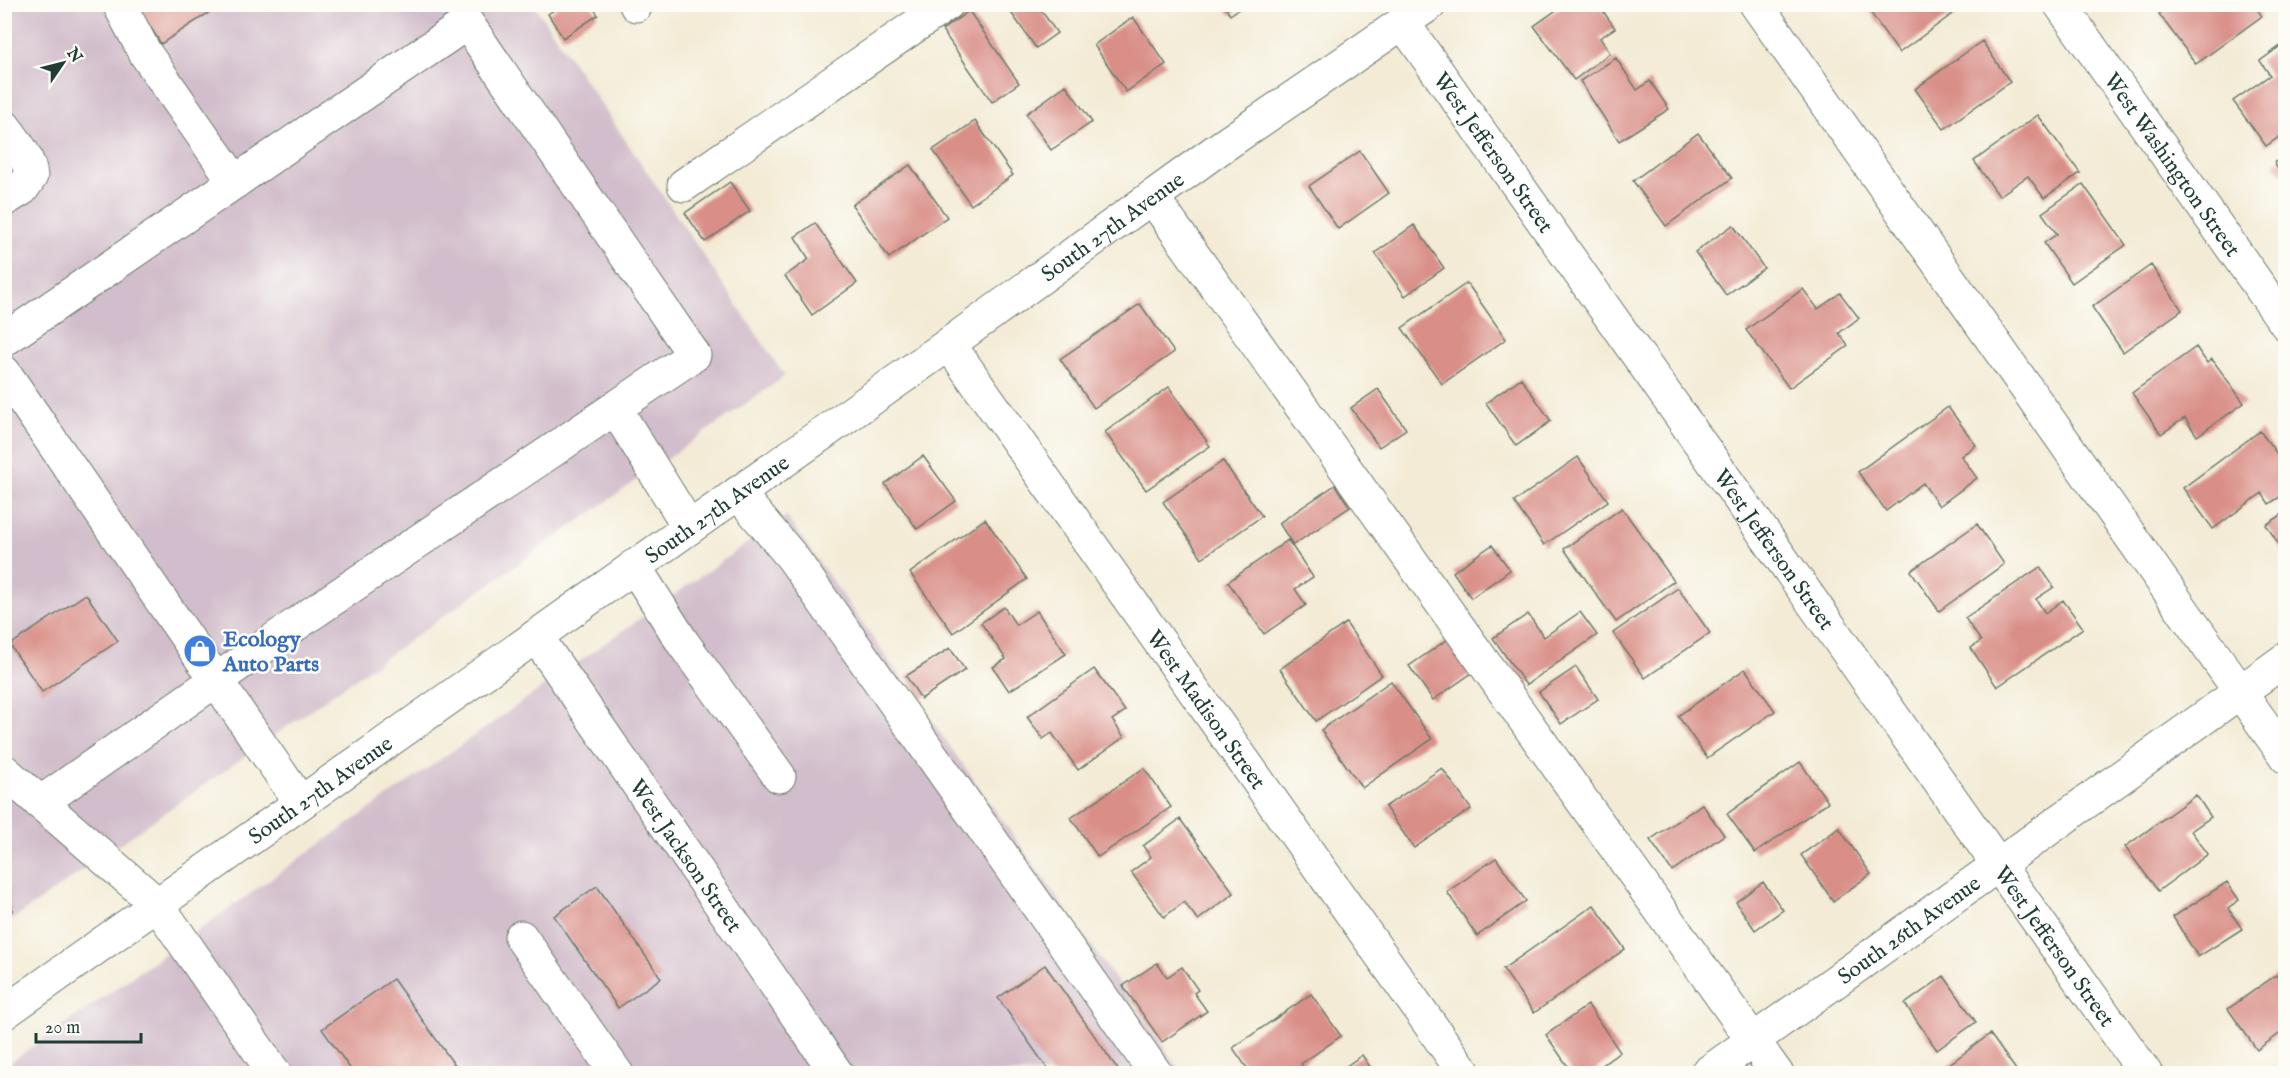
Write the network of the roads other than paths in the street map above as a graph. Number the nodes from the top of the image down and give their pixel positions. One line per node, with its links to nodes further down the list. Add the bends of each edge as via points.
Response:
1 (119, 4): 8 (street, via 145,53)
2 (947, 4): 9 (street)
3 (1430, 4): 6 (street, South 27th Avenue)
4 (1756, 4): 23 (street)
5 (2060, 4): 12 (street, West Washington Street)
6 (1403, 23): 10 (street, South 27th Avenue); 29 (street, West Jefferson Street)
7 (4, 126): 11 (street, via 25,156 31,176 22,189)
8 (235, 182): 13 (street); 16 (street, via 467,23 694,355)
9 (684, 185)
10 (1152, 197): 14 (street, South 27th Avenue); 33 (street)
11 (4, 200)
12 (2286, 324)
13 (4, 340)
14 (949, 344): 17 (street, South 27th Avenue); 38 (street, West Madison Street)
15 (4, 372): 22 (street)
16 (615, 408): 18 (street); 22 (street)
17 (738, 493): 18 (street, South 27th Avenue); 37 (street, via 792,557)
18 (689, 527): 19 (street, South 27th Avenue)
19 (634, 566): 20 (street, South 27th Avenue); 26 (street, via 683,643)
20 (536, 636): 27 (street, South 27th Avenue); 36 (street, West Jackson Street)
21 (2286, 659): 23 (street, South 26th Avenue)
22 (216, 680): 27 (street); 28 (street)
23 (2239, 693): 24 (street); 29 (street, South 26th Avenue)
24 (2286, 757)
25 (4, 771): 28 (street)
26 (779, 776)
27 (300, 802): 30 (street, South 27th Avenue)
28 (40, 803): 30 (street)
29 (1998, 865): 33 (street, South 26th Avenue); 41 (street, West Jefferson Street)
30 (157, 904): 32 (street, South 27th Avenue); 34 (street)
31 (521, 937): 35 (street)
32 (4, 1013)
33 (1753, 1040): 39 (street, South 26th Avenue); 40 (street)
34 (265, 1070)
35 (617, 1074)
36 (837, 1074)
37 (1156, 1074)
38 (1465, 1074)
39 (1706, 1074)
40 (1777, 1074)
41 (2146, 1074)

